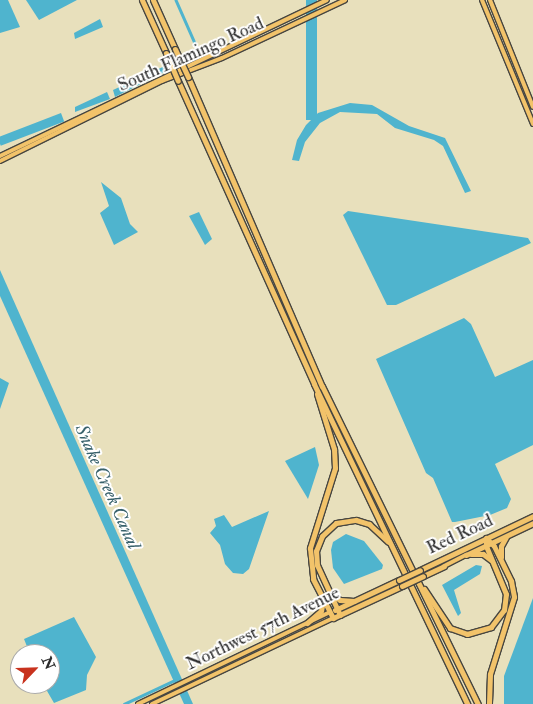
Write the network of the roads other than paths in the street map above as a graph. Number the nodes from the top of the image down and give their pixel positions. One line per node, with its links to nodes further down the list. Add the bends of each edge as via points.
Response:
1 (142, 0): 12 (highway, bridge)
2 (153, 0): 25 (highway, bridge, via 322,386)
3 (328, 0): 8 (main road, South Flamingo Road)
4 (346, 0): 8 (main road, South Flamingo Road)
5 (482, 0): 9 (main road)
6 (490, 0): 7 (main road)
7 (533, 107)
8 (75, 122): 10 (main road); 11 (main road)
9 (533, 124)
10 (0, 156)
11 (0, 161)
12 (314, 384): 18 (highway); 28 (highway, via 335,458 333,480 309,557 311,572)
13 (533, 516): 16 (highway, Red Road)
14 (533, 523): 15 (highway, Red Road)
15 (508, 535): 17 (highway, Red Road); 22 (highway, via 500,546)
16 (486, 538): 17 (highway); 19 (highway); 24 (highway, Red Road, bridge)
17 (492, 543): 19 (highway, Red Road); 22 (highway)
18 (390, 544): 27 (highway, via 374,528 361,521 342,521 330,528 320,539 316,555); 37 (highway)
19 (486, 546): 20 (highway, Red Road); 21 (highway)
20 (466, 555): 21 (highway, via 483,554); 23 (main road, Red Road)
21 (493, 562): 25 (highway, via 504,586 506,603 498,621 480,632 467,634 450,628)
22 (502, 562): 39 (highway, via 512,584 514,605 491,668)
23 (444, 566): 26 (highway, Red Road, bridge)
24 (399, 580): 29 (highway, Northwest 57th Avenue)
25 (420, 585): 38 (highway)
26 (402, 586): 32 (highway, Northwest 57th Avenue)
27 (330, 593): 29 (highway, via 340,600); 30 (highway)
28 (322, 598): 31 (highway); 34 (highway, via 321,611)
29 (355, 601): 30 (highway, Northwest 57th Avenue)
30 (338, 609): 31 (highway, Northwest 57th Avenue); 32 (highway)
31 (330, 612): 33 (highway); 34 (main road, Northwest 57th Avenue)
32 (340, 615): 33 (highway, Northwest 57th Avenue)
33 (333, 618): 36 (main road, Northwest 57th Avenue)
34 (307, 624): 35 (main road, Northwest 57th Avenue)
35 (138, 704)
36 (152, 704)
37 (468, 704)
38 (478, 704)
39 (489, 704)

